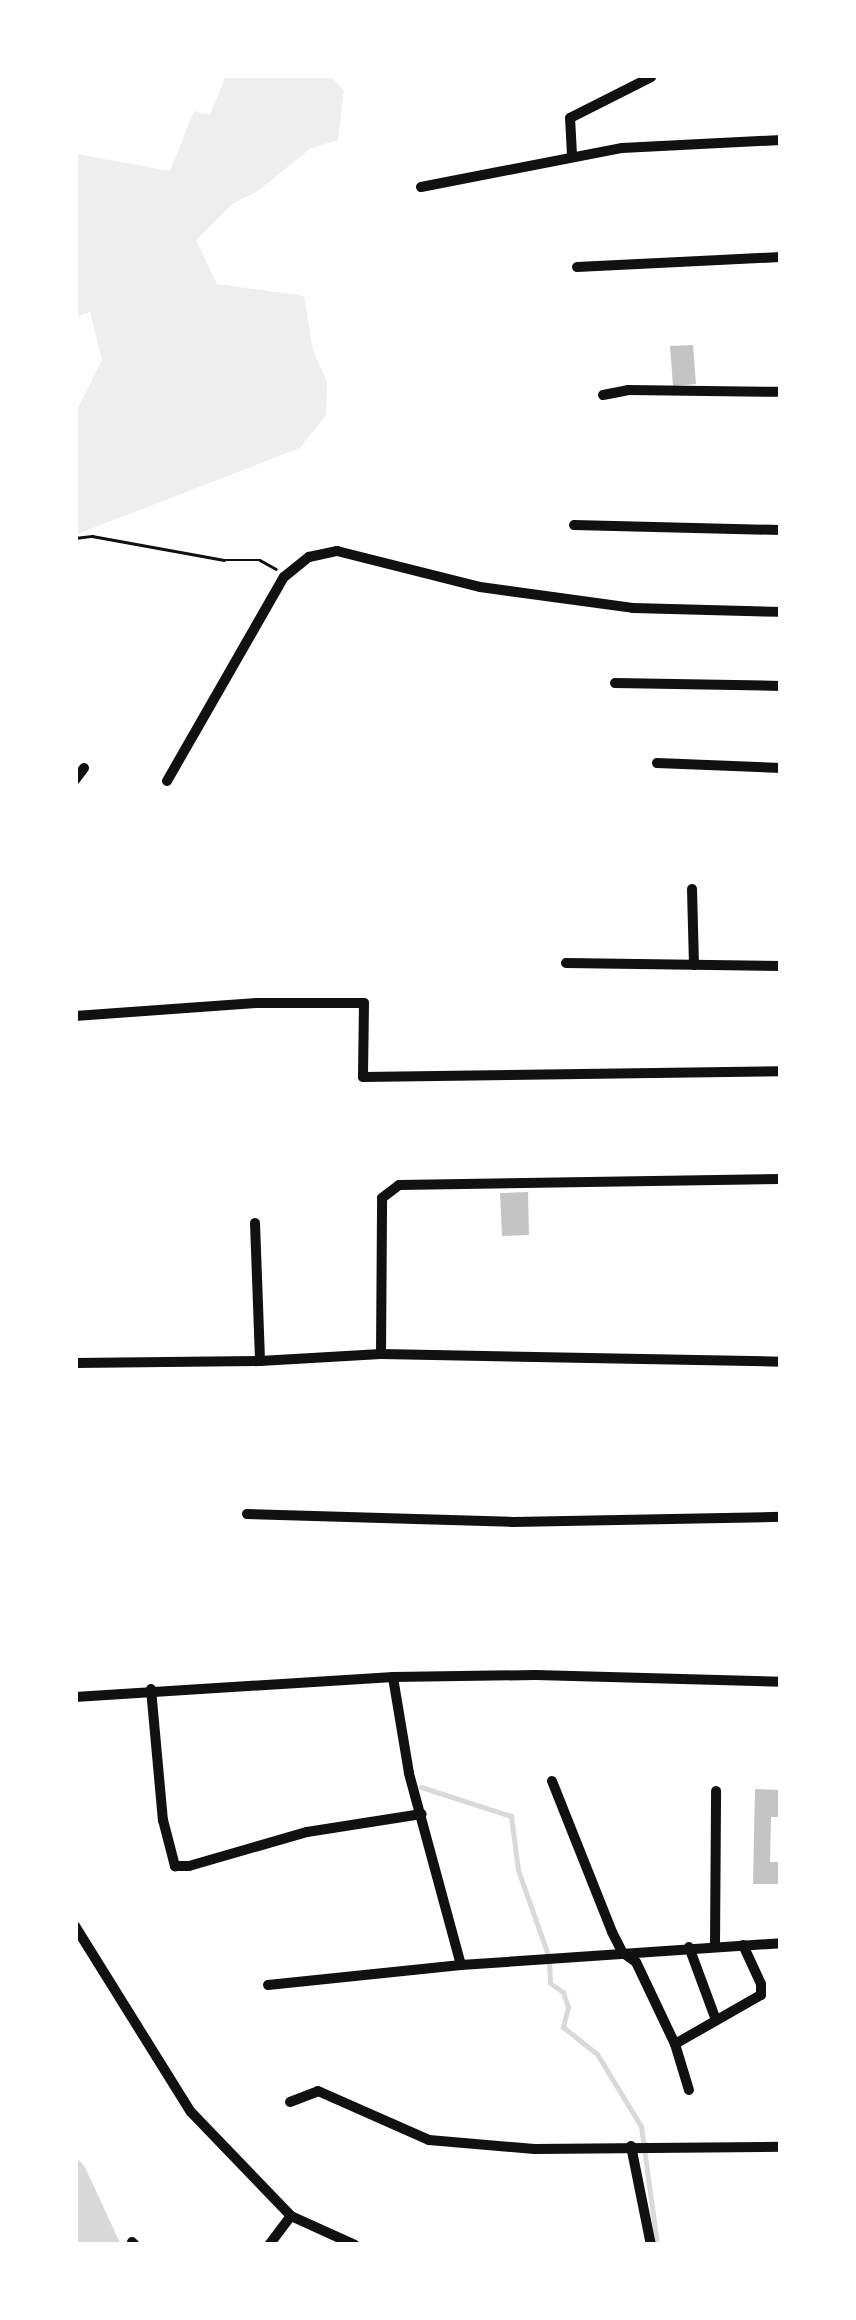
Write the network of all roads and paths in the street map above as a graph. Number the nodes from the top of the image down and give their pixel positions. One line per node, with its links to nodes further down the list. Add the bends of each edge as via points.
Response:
1 (651, 77): 3 (street, via 570,118)
2 (781, 140): 3 (street)
3 (572, 154): 4 (street)
4 (421, 187)
5 (781, 257): 6 (street)
6 (577, 267)
7 (781, 392): 8 (street)
8 (603, 394)
9 (574, 525): 10 (street)
10 (781, 530)
11 (75, 538): 12 (path, via 260,560)
12 (284, 577): 13 (street, via 309,557 337,551 480,586 633,608); 20 (street)
13 (781, 612)
14 (616, 683): 15 (street)
15 (781, 686)
16 (657, 763): 18 (street)
17 (84, 768): 19 (street)
18 (781, 768)
19 (75, 780)
20 (167, 781)
21 (692, 889): 23 (street)
22 (566, 963): 23 (street)
23 (694, 965): 24 (street)
24 (781, 966)
25 (75, 1016): 26 (street, via 364,1003 363,1077)
26 (781, 1071)
27 (781, 1179): 29 (street, via 398,1185 388,1190 382,1207)
28 (255, 1223): 30 (street)
29 (381, 1354): 30 (street); 31 (street)
30 (260, 1362): 32 (street)
31 (781, 1362)
32 (75, 1363)
33 (247, 1514): 34 (street, via 513,1522)
34 (781, 1518)
35 (393, 1677): 36 (street); 37 (street); 41 (street)
36 (781, 1682)
37 (151, 1688): 38 (street); 41 (street, via 162,1820 175,1866 307,1832)
38 (75, 1697)
39 (552, 1781): 47 (street)
40 (716, 1791): 45 (street)
41 (422, 1814): 48 (street)
42 (75, 1926): 56 (street, via 191,2112)
43 (781, 1943): 44 (street)
44 (743, 1944): 45 (street); 50 (street, via 763,1990)
45 (715, 1946): 46 (street)
46 (689, 1947): 47 (street); 50 (street)
47 (622, 1952): 48 (street); 51 (street, via 636,1962)
48 (461, 1965): 49 (street)
49 (268, 1985)
50 (716, 2020): 51 (street)
51 (675, 2044): 52 (street)
52 (689, 2090)
53 (290, 2102): 54 (street, via 318,2091 429,2140 535,2149)
54 (632, 2146): 55 (street); 59 (street)
55 (781, 2147)
56 (291, 2216): 57 (street); 58 (street)
57 (269, 2245)
58 (354, 2245)
59 (651, 2245)

